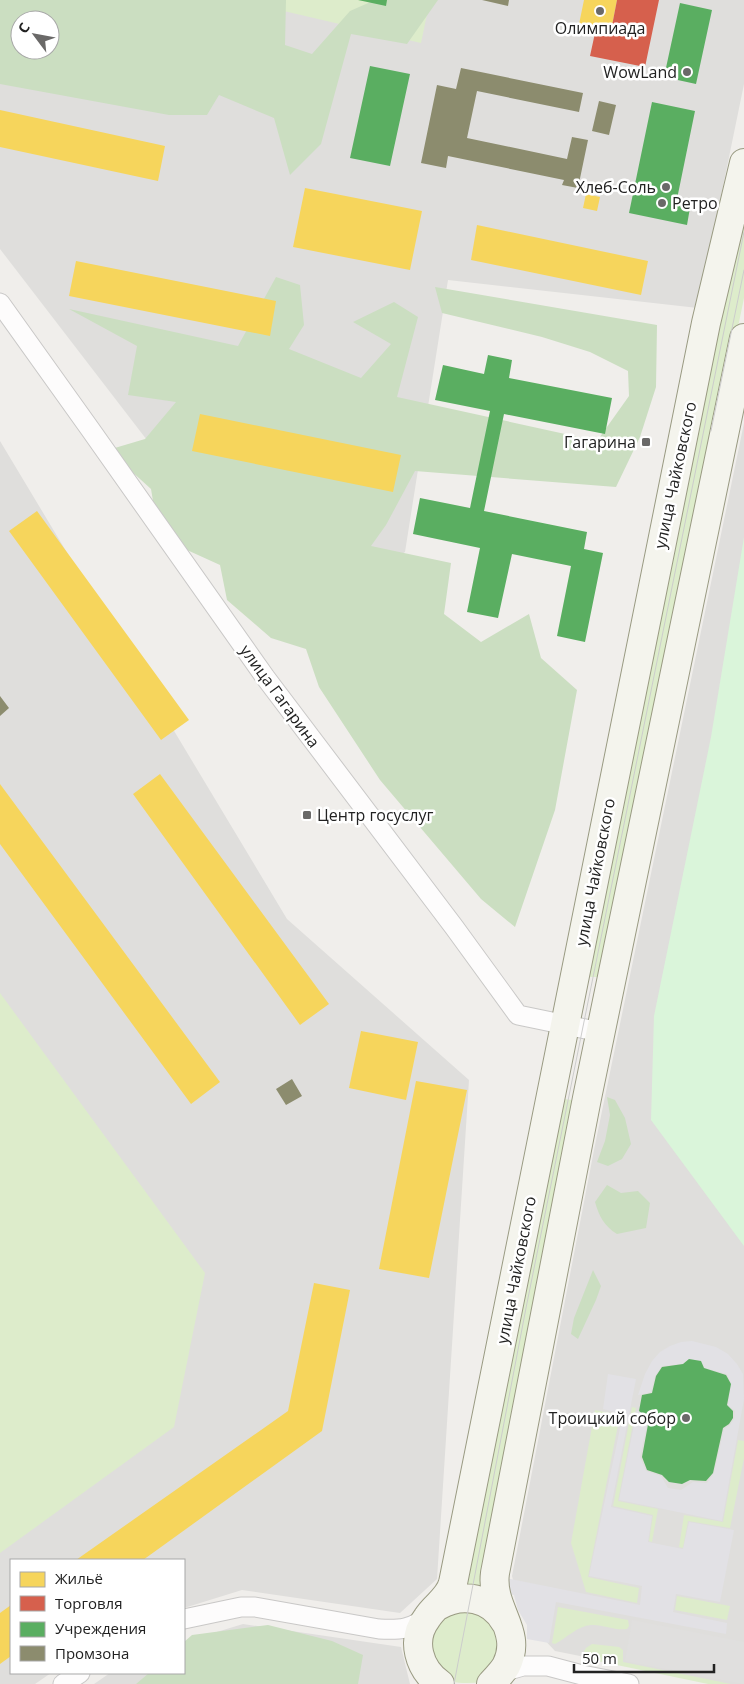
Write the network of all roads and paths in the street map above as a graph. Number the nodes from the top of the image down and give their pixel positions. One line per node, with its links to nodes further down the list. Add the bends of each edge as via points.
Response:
1 (744, 163): 4 (main road, улица Чайковского, via 706,323)
2 (0, 303): 4 (street, улица Гагарина, via 265,677 518,1015)
3 (744, 338): 5 (main road)
4 (565, 1026): 5 (street, улица Гагарина); 6 (main road, улица Чайковского, via 453,1583 448,1595)
5 (600, 1032): 8 (main road, via 495,1573 496,1599)
6 (433, 1611): 8 (main road, via 455,1599 479,1600 495,1609); 9 (street, via 409,1628); 12 (main road, via 421,1627 418,1640 419,1652)
7 (185, 1618): 9 (street, via 241,1607)
8 (508, 1626): 10 (street, via 525,1650); 13 (main road, via 510,1655)
9 (379, 1629): 12 (street, via 394,1634 407,1644)
10 (548, 1666): 13 (street, via 514,1668); 15 (street)
11 (78, 1674): 14 (street)
12 (432, 1678)
13 (493, 1682)
14 (63, 1684)
15 (629, 1684)

